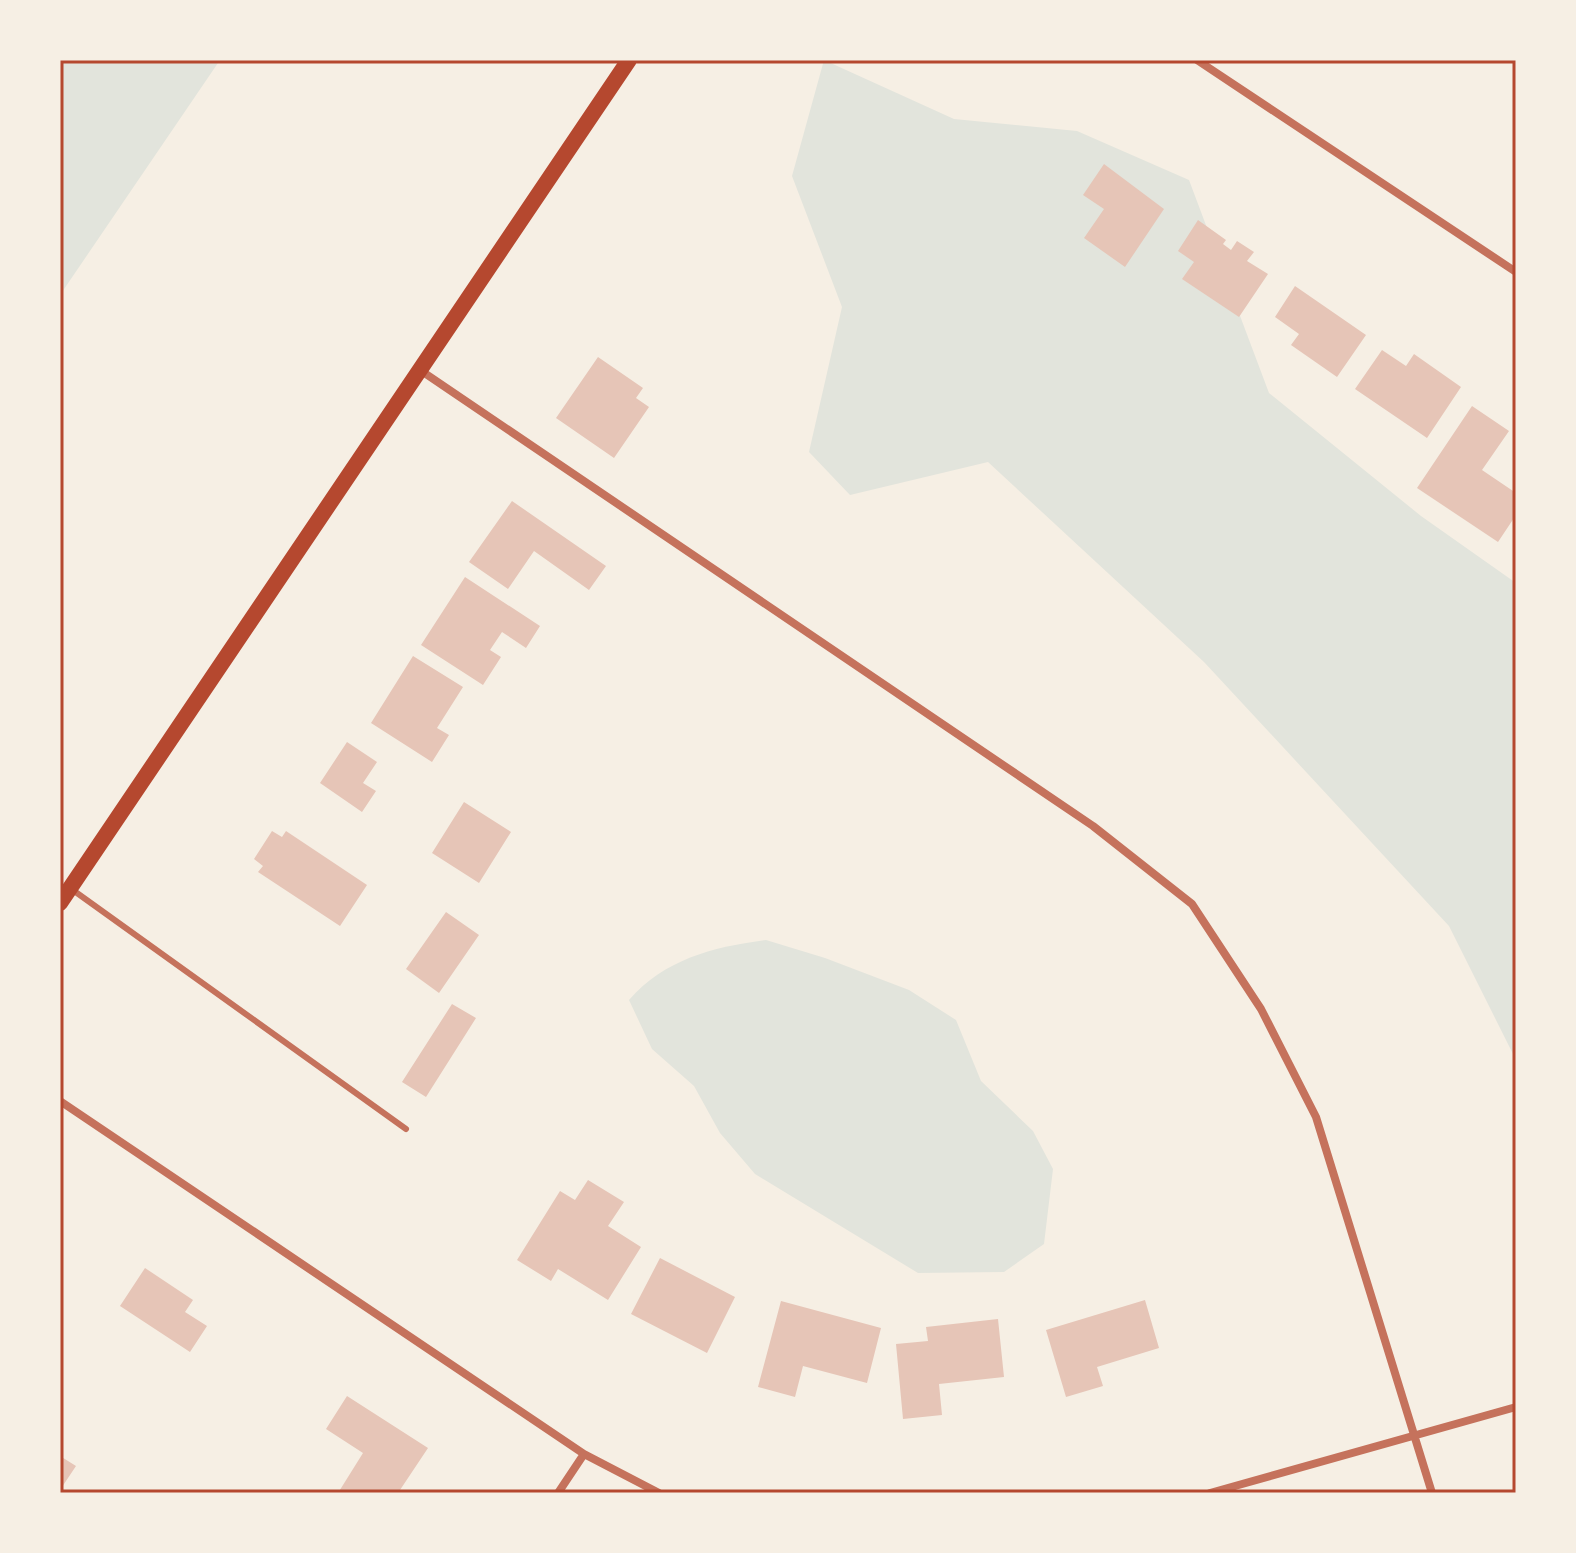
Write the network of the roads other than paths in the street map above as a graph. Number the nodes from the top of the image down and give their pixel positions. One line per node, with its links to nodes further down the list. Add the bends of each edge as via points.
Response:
1 (629, 60): 4 (main road)
2 (1197, 60): 3 (street)
3 (1516, 272)
4 (419, 370): 5 (main road); 10 (street, via 1093,826 1192,904 1261,1009 1316,1117)
5 (70, 888): 6 (main road); 8 (lane)
6 (60, 903)
7 (60, 1101): 11 (street)
8 (406, 1129)
9 (1516, 1407): 10 (street)
10 (1413, 1434): 14 (street); 15 (street)
11 (584, 1454): 12 (street); 13 (street)
12 (558, 1493)
13 (659, 1493)
14 (1210, 1493)
15 (1432, 1493)

